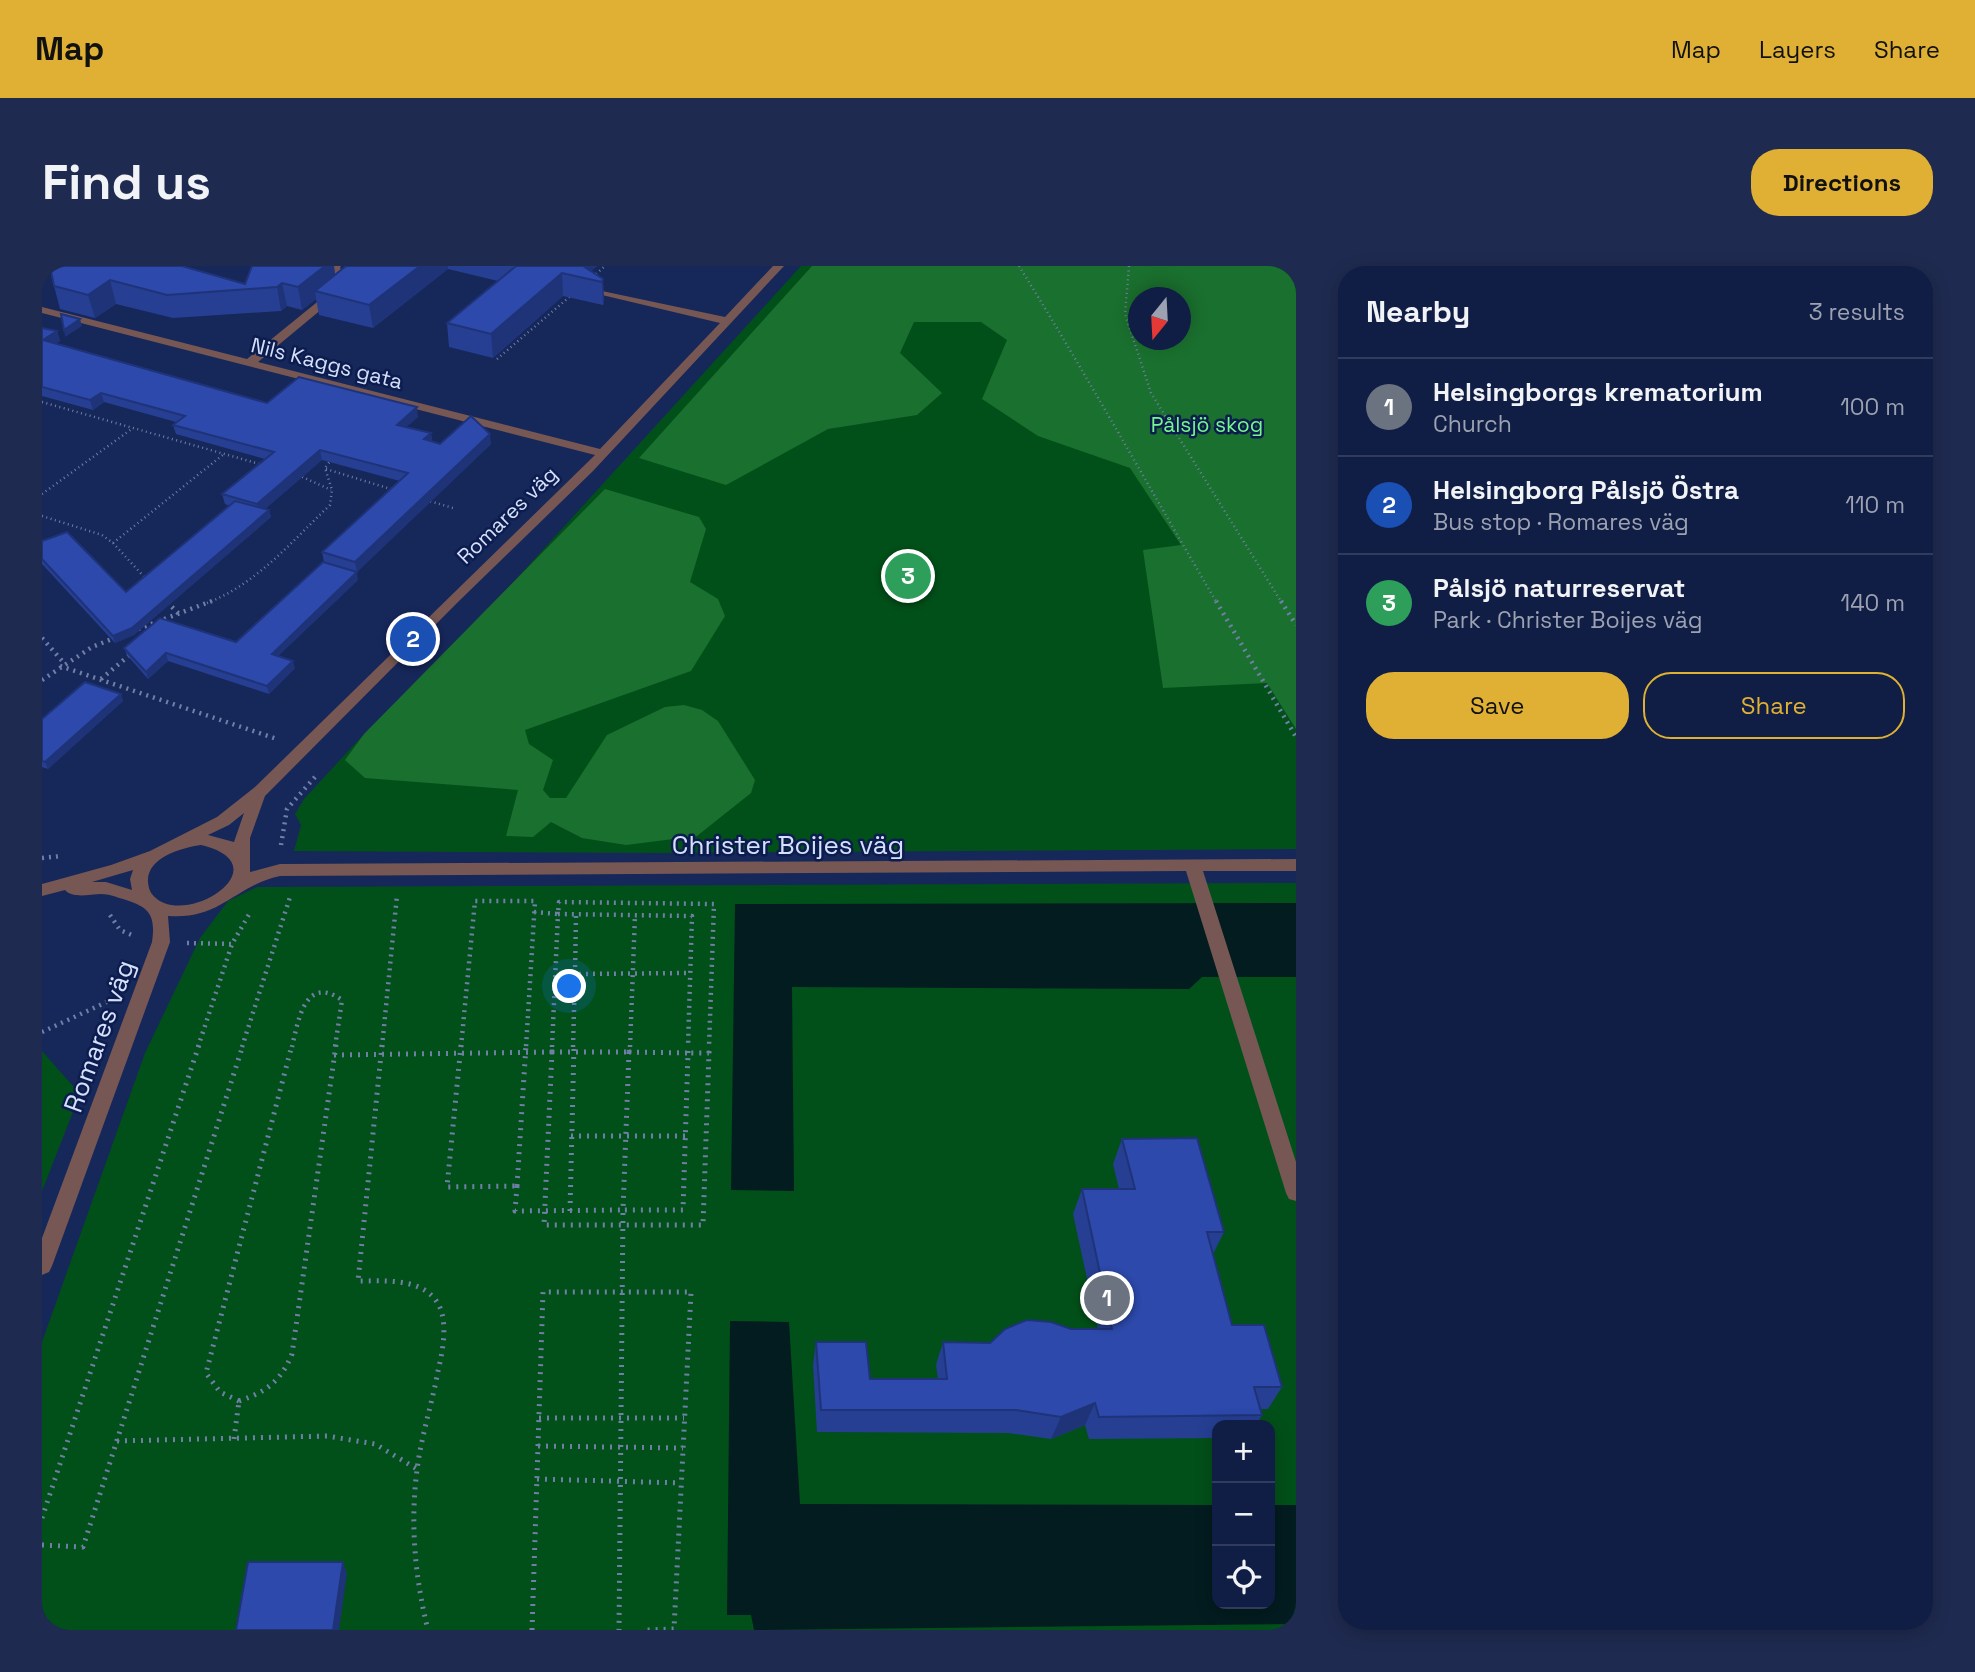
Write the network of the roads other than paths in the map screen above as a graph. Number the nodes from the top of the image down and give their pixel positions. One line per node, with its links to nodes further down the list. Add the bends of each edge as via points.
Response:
1 (336, 266): 6 (street, via 352,283)
2 (779, 266): 5 (street, Romares väg)
3 (606, 293): 5 (street)
4 (42, 310): 6 (street, Nils Kaggs gata)
5 (727, 321): 7 (street, Romares väg)
6 (249, 363): 7 (street, Nils Kaggs gata)
7 (603, 453): 8 (street, Romares väg)
8 (261, 791): 9 (street, Romares väg, via 223,821); 11 (street, Romares väg, via 246,824)
9 (172, 845): 10 (street); 11 (street, via 201,839 219,842 233,849)
10 (155, 855): 16 (street); 17 (street, via 140,877 139,885)
11 (242, 862): 14 (street, Christer Boijes väg); 15 (street)
12 (1296, 865): 13 (street, Christer Boijes väg)
13 (1193, 867): 14 (street, Christer Boijes väg); 20 (street)
14 (279, 870): 15 (street, Christer Boijes väg, via 257,874)
15 (236, 888): 18 (street)
16 (42, 890): 17 (street, via 106,888)
17 (149, 902): 18 (street, via 182,912); 19 (street, Romares väg, via 160,913)
18 (217, 903): 19 (street, Romares väg)
19 (161, 942): 21 (street, Romares väg)
20 (1296, 1193)
21 (42, 1266)

